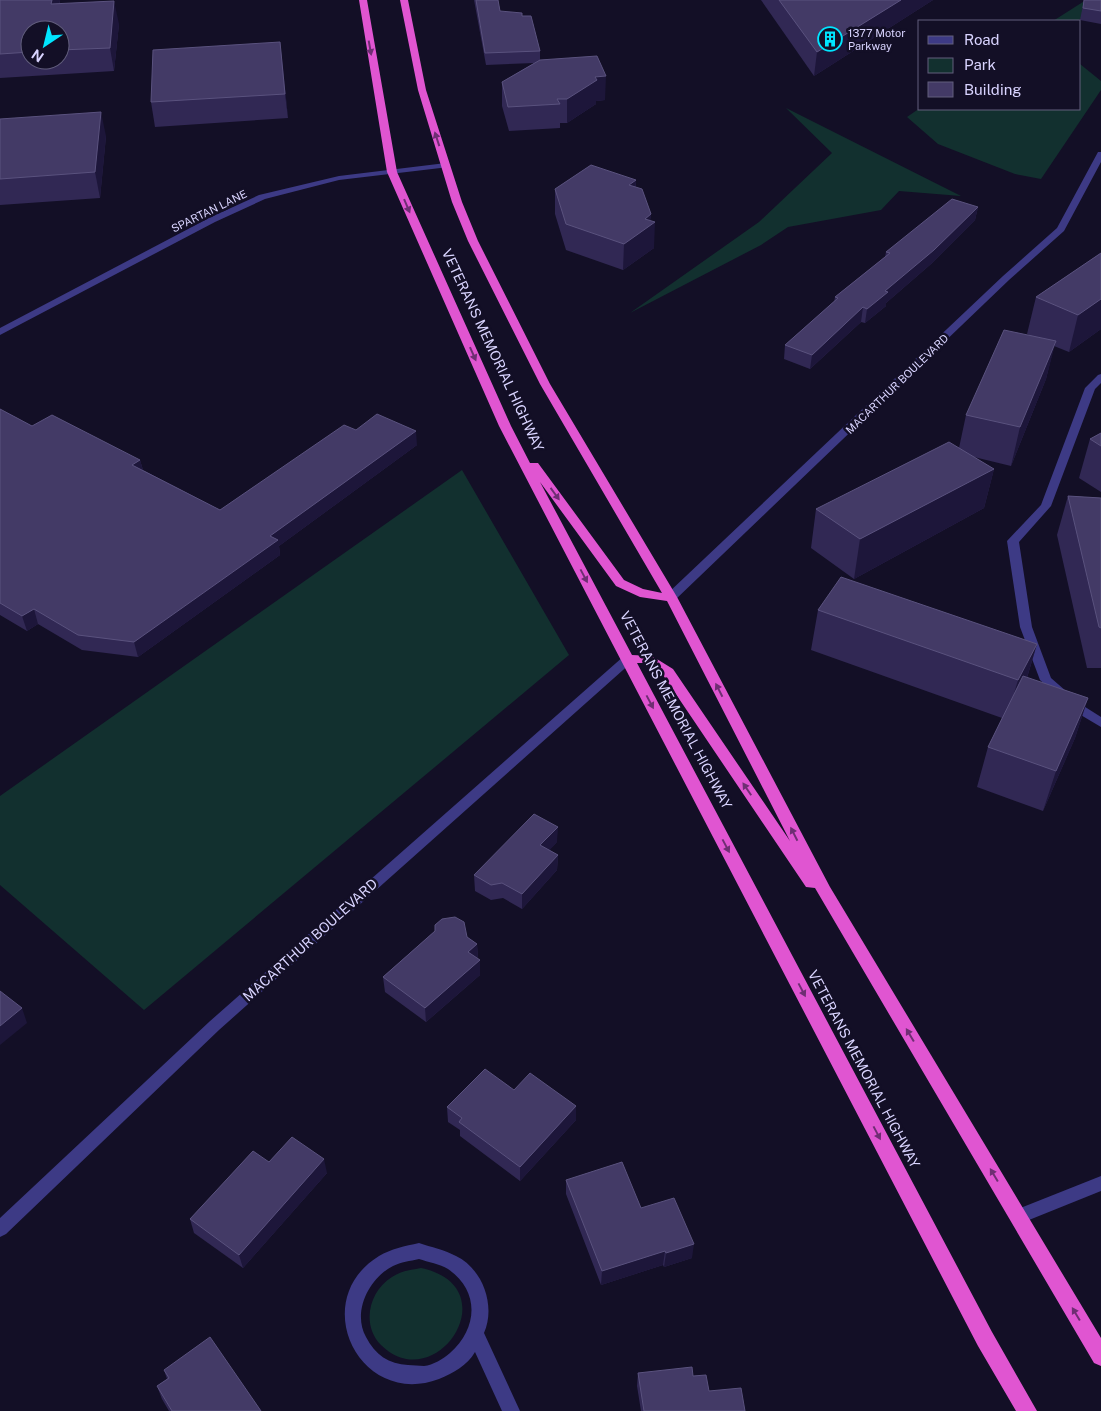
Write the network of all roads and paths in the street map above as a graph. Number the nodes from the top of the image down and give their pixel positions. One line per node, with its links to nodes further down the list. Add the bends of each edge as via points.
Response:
1 (363, 0): 5 (highway, VETERANS MEMORIAL HIGHWAY, one-way to 5)
2 (404, 0): 4 (highway, VETERANS MEMORIAL HIGHWAY, one-way to 2, via 422,90)
3 (1101, 154): 10 (street, MACARTHUR BOULEVARD, via 1062,229 1006,278)
4 (446, 165): 5 (street, SPARTAN LANE); 10 (highway, VETERANS MEMORIAL HIGHWAY, via 473,241 545,384)
5 (392, 172): 6 (street, SPARTAN LANE, via 339,178 262,197); 9 (highway, VETERANS MEMORIAL HIGHWAY, one-way to 9)
6 (0, 332)
7 (1101, 378): 8 (street)
8 (1096, 389): 12 (street, via 1046,506 1013,541 1026,627 1046,680)
9 (505, 426): 10 (highway, one-way to 10, via 620,583 651,597); 11 (highway, VETERANS MEMORIAL HIGHWAY, one-way to 11)
10 (671, 597): 13 (highway, VETERANS MEMORIAL HIGHWAY, one-way to 10, via 824,892)
11 (628, 659): 13 (highway, one-way to 11, via 668,672 647,659); 16 (street, MACARTHUR BOULEVARD, via 214,1026); 20 (highway, VETERANS MEMORIAL HIGHWAY, one-way to 20, via 985,1339)
12 (1101, 723)
13 (874, 974): 15 (highway, VETERANS MEMORIAL HIGHWAY, one-way to 13)
14 (1101, 1183): 15 (street)
15 (1019, 1216): 18 (highway, VETERANS MEMORIAL HIGHWAY, one-way to 15)
16 (0, 1229)
17 (476, 1335): 17 (street, via 482,1315 480,1294 471,1276 457,1263 439,1254 419,1251 398,1255 365,1280 355,1298 352,1318 357,1339 368,1356 384,1369 405,1375 426,1375 447,1367 465,1353); 19 (street)
18 (1101, 1356)
19 (511, 1411)
20 (1027, 1411)

